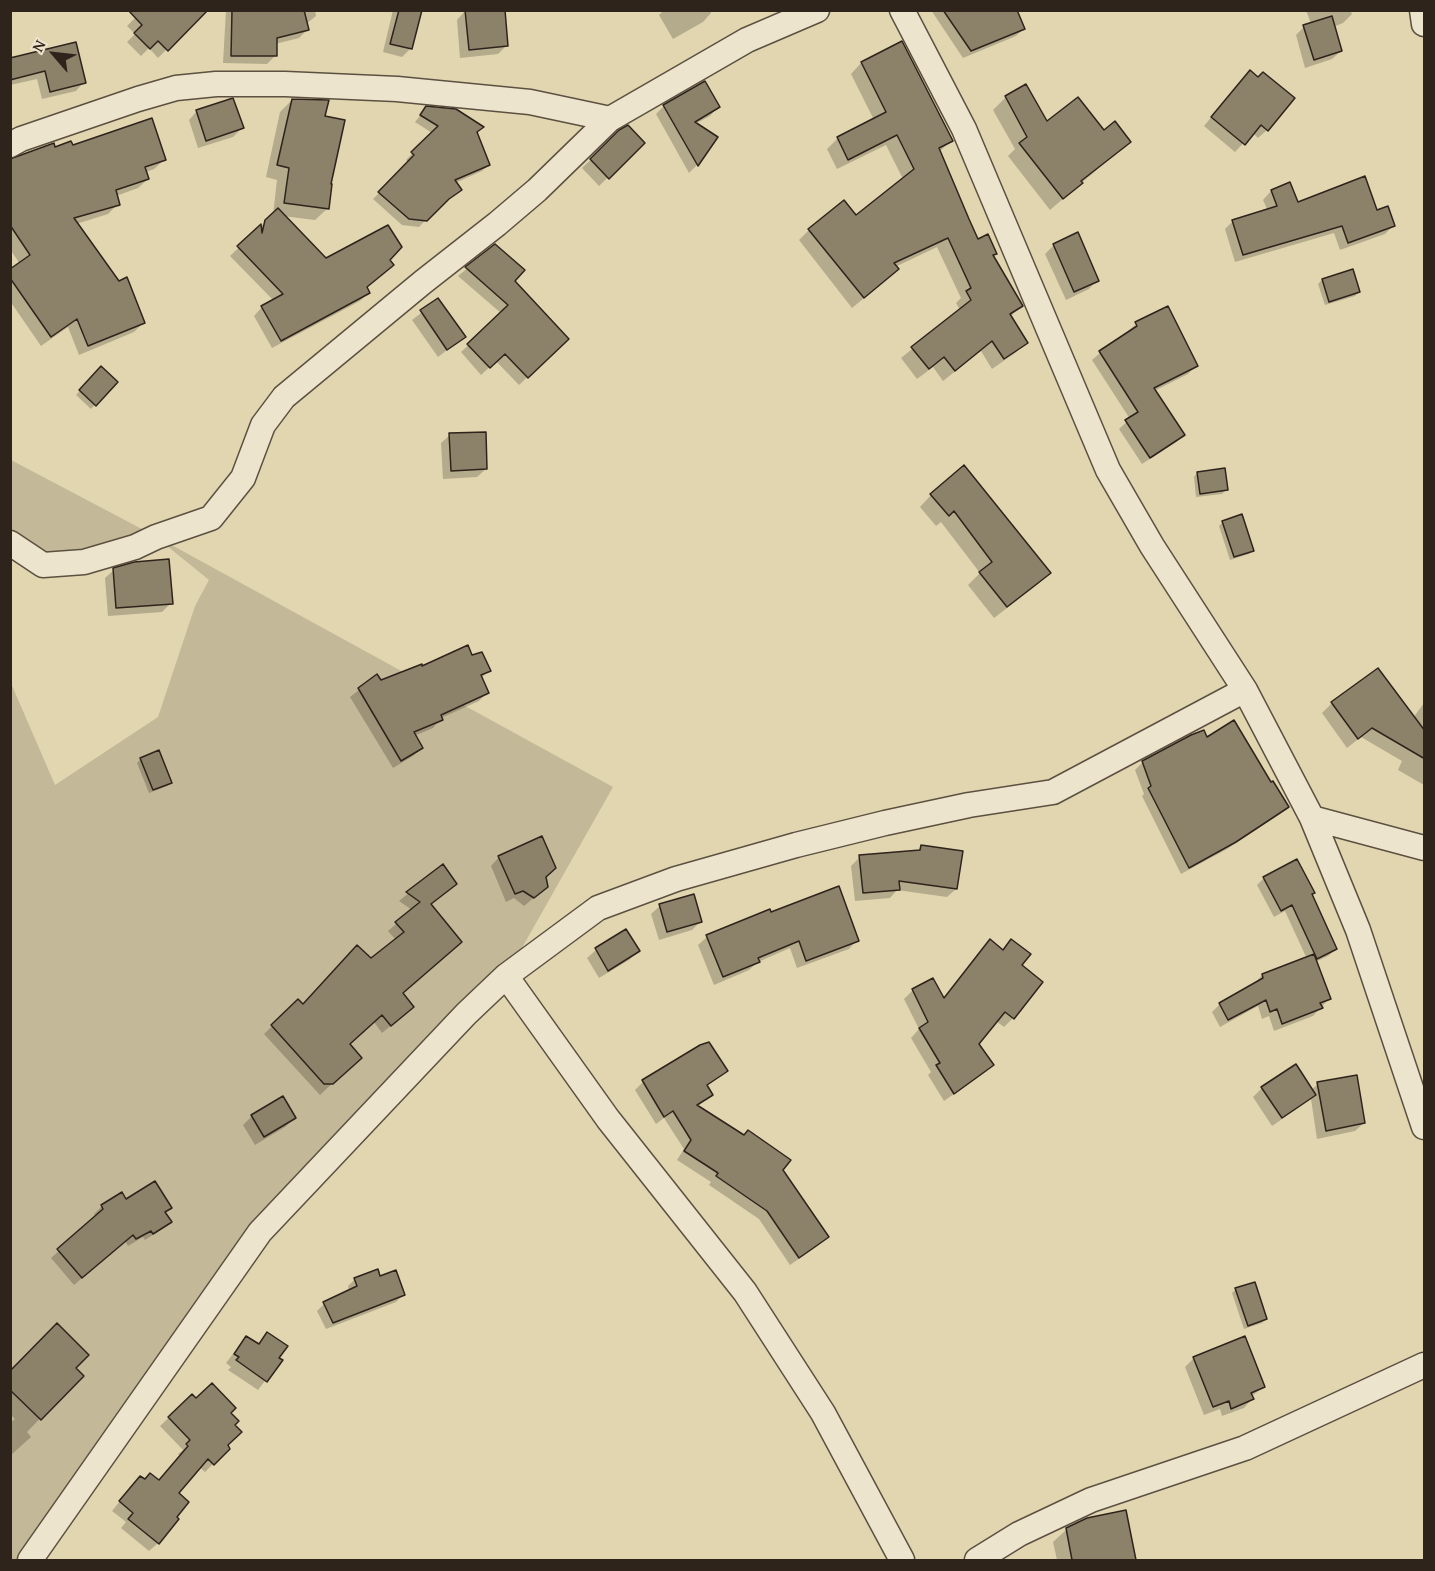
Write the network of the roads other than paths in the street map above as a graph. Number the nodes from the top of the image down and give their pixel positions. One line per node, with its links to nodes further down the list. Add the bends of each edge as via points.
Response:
1 (817, 10): 5 (street, via 747,40)
2 (902, 10): 8 (street, via 964,129 1108,470)
3 (1422, 10): 4 (street)
4 (1425, 24)
5 (610, 119): 6 (street, via 530,102 397,89 216,84 176,88 138,99); 7 (street, via 537,190 284,397 263,425 243,478 211,518 84,562 43,565)
6 (10, 145)
7 (10, 543)
8 (1245, 690): 9 (street); 11 (street, via 1053,792 885,823 796,845 676,879 598,908)
9 (1312, 818): 10 (street); 12 (street, via 1358,930)
10 (1425, 848)
11 (506, 976): 14 (street, via 260,1232); 15 (street, via 609,1119 745,1292 824,1413)
12 (1425, 1127)
13 (1425, 1365): 16 (street, via 1245,1448 1092,1500 1020,1533)
14 (30, 1560)
15 (902, 1560)
16 (977, 1560)

